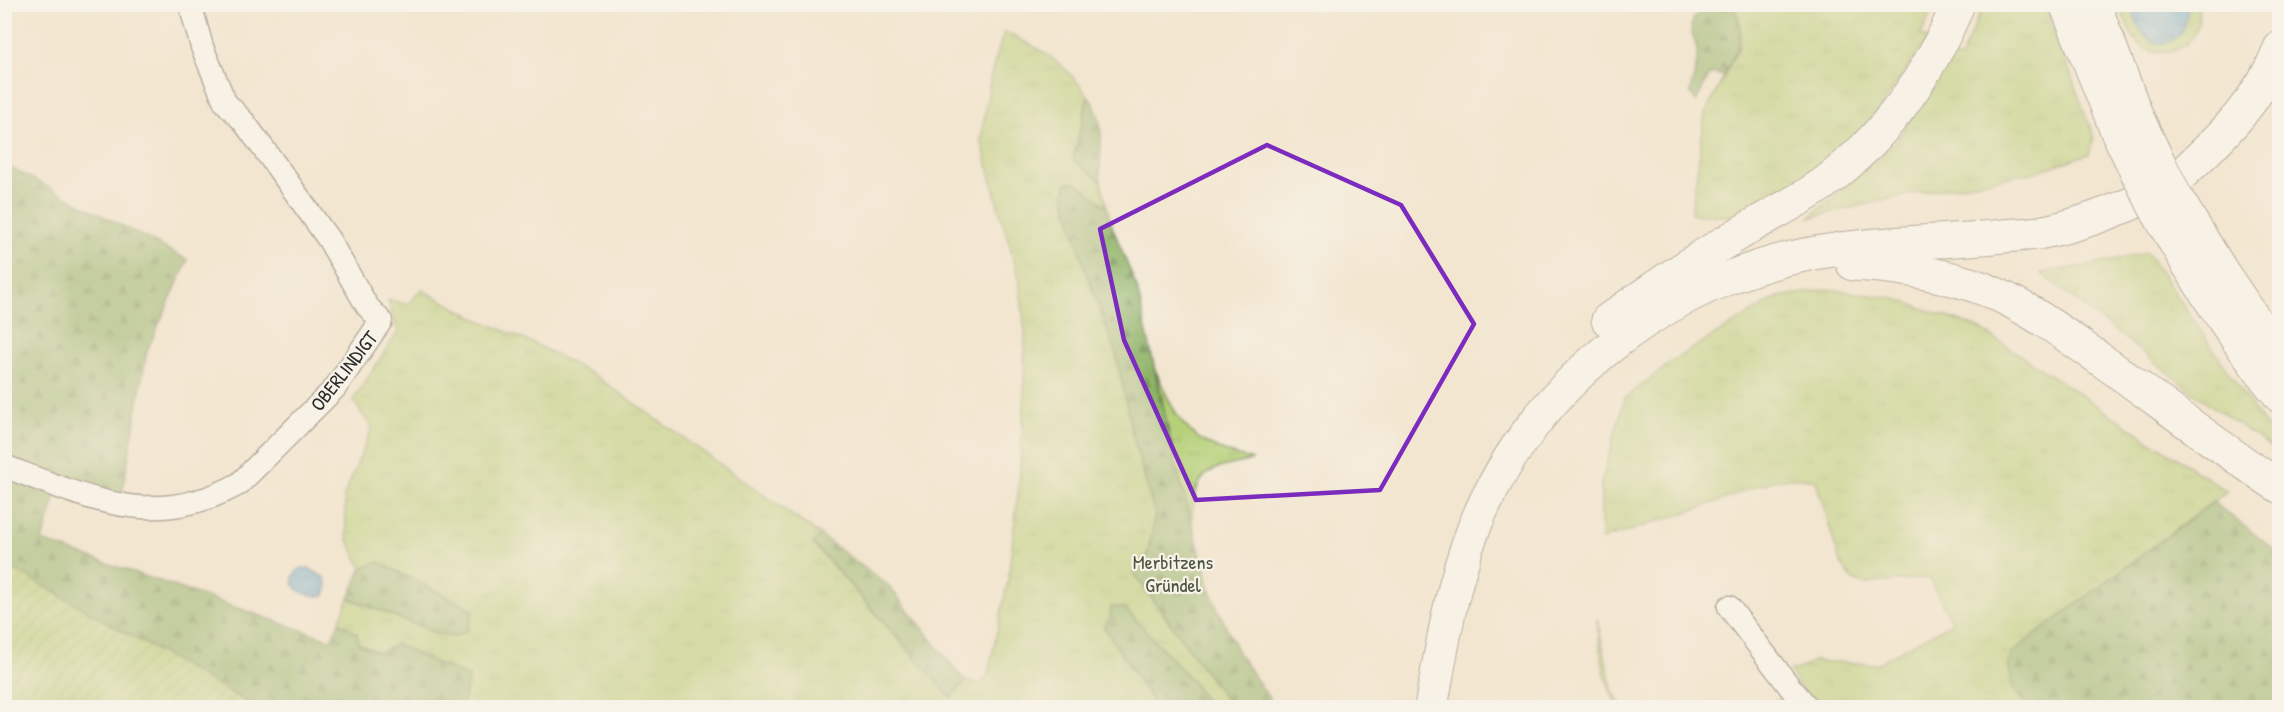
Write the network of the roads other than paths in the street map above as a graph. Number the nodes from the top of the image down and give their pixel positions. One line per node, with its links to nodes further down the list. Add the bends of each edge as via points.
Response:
1 (190, 4): 13 (street, OBERLINDIGT, via 225,102 285,178 329,240 367,306 381,321 335,388 239,484 221,494 169,508 148,508 95,500)
2 (1958, 4): 9 (highway, via 1931,62 1904,103 1856,156 1788,207)
3 (2066, 4): 6 (highway, via 2103,99)
4 (2094, 4): 6 (highway, via 2137,117)
5 (2280, 48): 6 (highway, via 2262,83 2215,143)
6 (2158, 186): 7 (highway, via 2096,219); 10 (highway); 12 (highway, via 2198,284)
7 (2014, 235): 8 (highway, via 1836,249); 9 (highway, via 1935,230 1842,232 1798,238 1745,252)
8 (1755, 268): 11 (highway, via 1688,296); 14 (highway, via 1887,266 1972,285 2044,320)
9 (1668, 279): 11 (highway, via 1610,319)
10 (2280, 357)
11 (1579, 359): 16 (highway, via 1537,386 1510,419 1457,513 1435,574); 17 (highway, via 1557,397 1525,438 1475,527 1451,603)
12 (2280, 396)
13 (4, 466)
14 (2280, 487)
15 (1729, 607): 18 (street)
16 (1409, 708)
17 (1431, 708)
18 (1808, 708)

